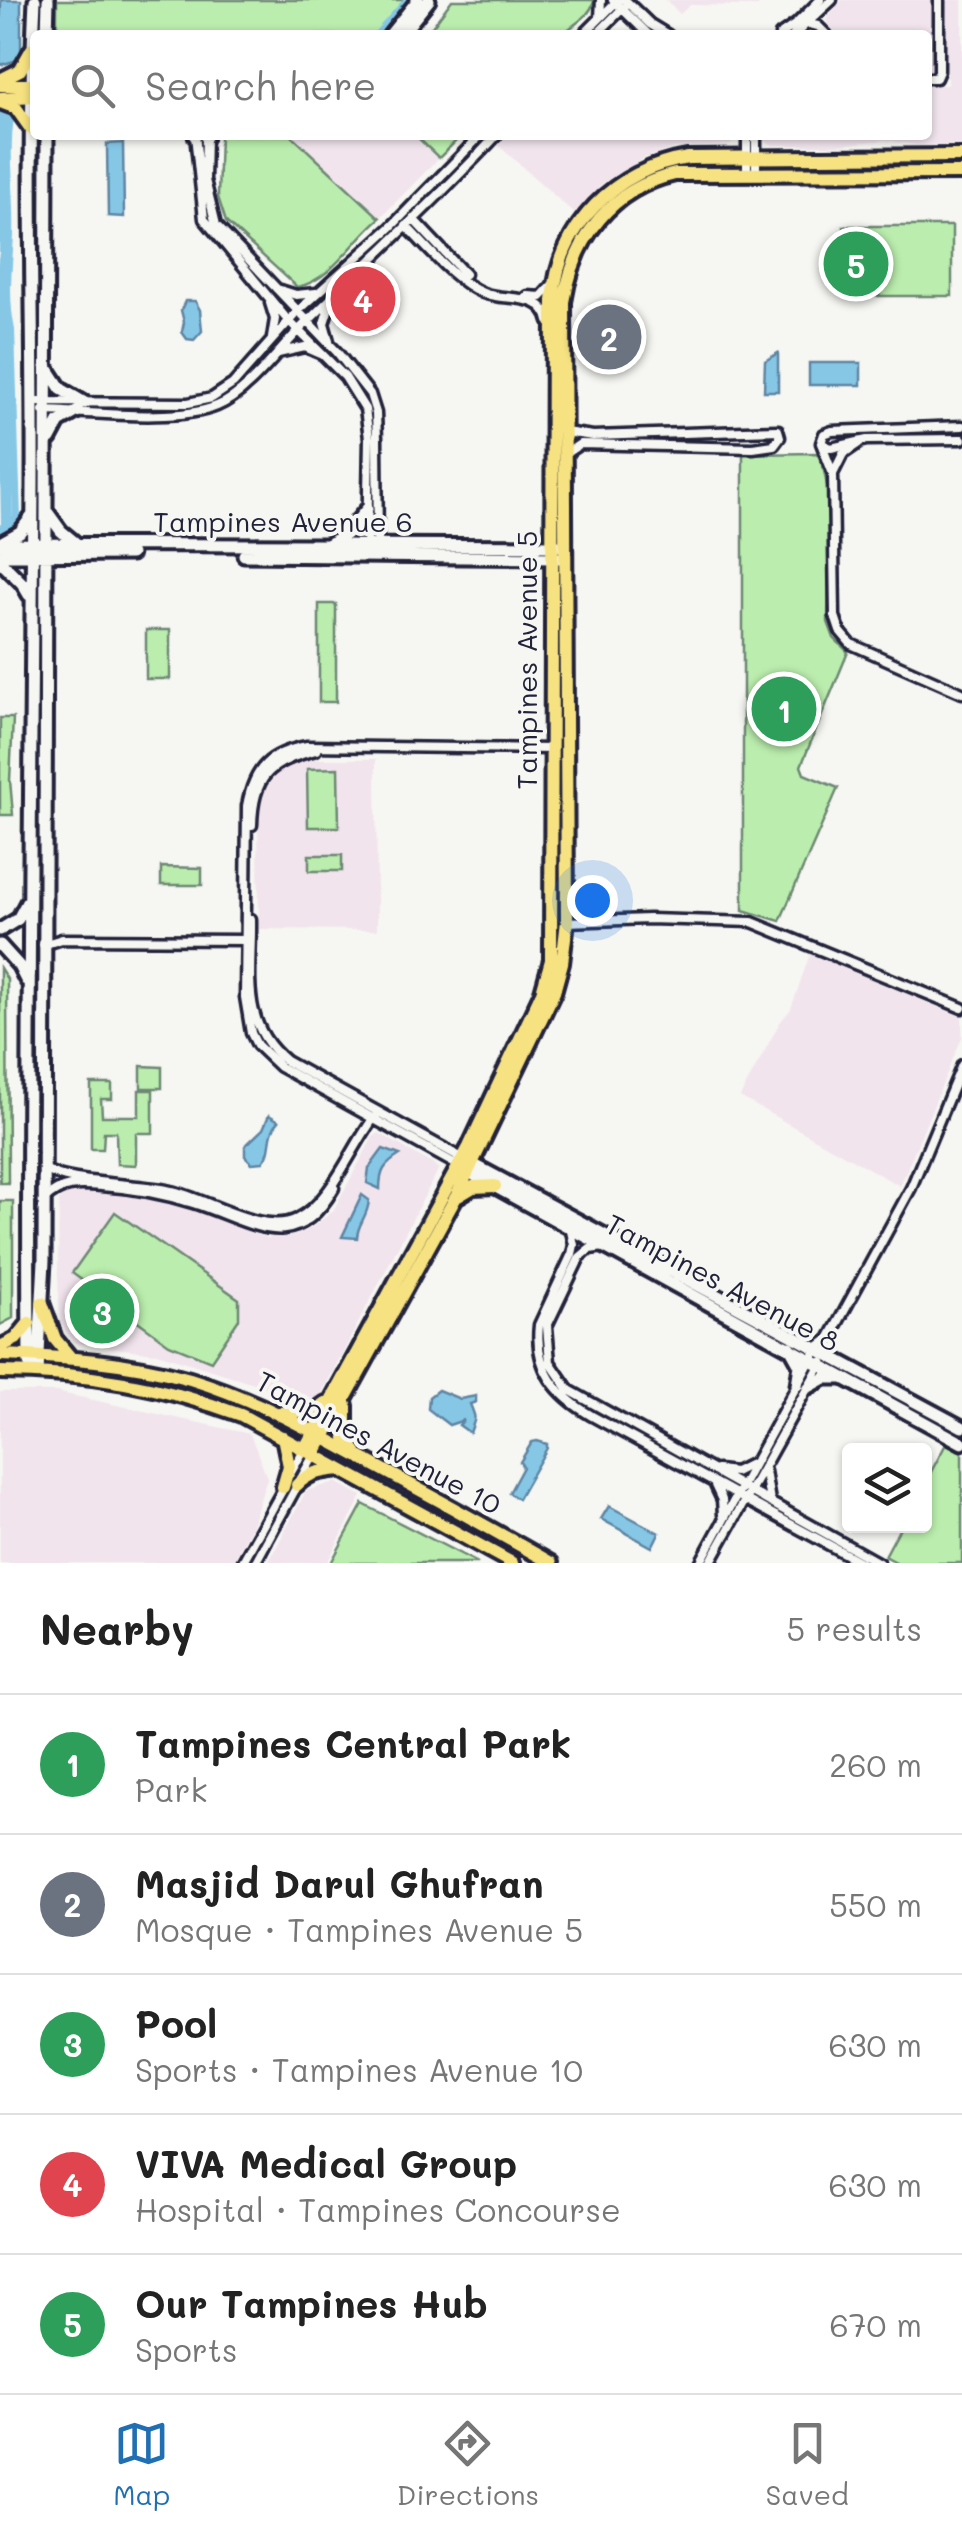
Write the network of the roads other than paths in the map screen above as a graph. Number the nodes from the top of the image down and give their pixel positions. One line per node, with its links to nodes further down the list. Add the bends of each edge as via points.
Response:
1 (35, 0): 14 (main road)
2 (48, 0): 15 (main road)
3 (418, 0): 16 (main road)
4 (429, 0): 17 (main road)
5 (601, 0): 10 (street)
6 (820, 0): 22 (street)
7 (832, 0): 11 (street)
8 (939, 0): 26 (street, via 939,70)
9 (620, 2): 10 (street); 12 (street); 13 (street); 21 (street)
10 (600, 17): 18 (street)
11 (808, 24): 23 (street); 24 (street)
12 (605, 26): 13 (street); 19 (street)
13 (638, 28): 20 (street)
14 (33, 30)
15 (47, 30)
16 (394, 30)
17 (405, 30)
18 (588, 30)
19 (601, 30)
20 (641, 30)
21 (660, 30)
22 (786, 30)
23 (800, 30)
24 (822, 30)
25 (30, 54): 27 (main road)
26 (932, 78)
27 (0, 83): 28 (main road)
28 (30, 90)
29 (30, 92): 30 (main road)
30 (0, 100): 31 (main road)
31 (30, 128)
32 (31, 140): 59 (main road)
33 (47, 140): 58 (main road)
34 (196, 140): 48 (street, via 204,218)
35 (206, 140): 46 (street, via 205,180 216,225)
36 (476, 140): 43 (street)
37 (491, 140): 44 (street)
38 (748, 140): 41 (street)
39 (755, 140): 41 (street)
40 (962, 156): 41 (main road, Tampines Avenue 5)
41 (752, 165): 42 (main road, Tampines Avenue 5); 45 (main road, Tampines Avenue 5, via 668,162 631,176 585,216); 62 (main road, Tampines Avenue 5, via 662,176 627,192 594,224 573,260 564,302)
42 (962, 172)
43 (403, 215): 44 (street); 47 (street)
44 (411, 224): 45 (street, via 482,288 541,296); 49 (street); 54 (street, via 472,287 543,306)
45 (554, 282): 54 (main road, Tampines Avenue 5)
46 (272, 286): 47 (street, via 296,296); 50 (street)
47 (320, 292): 50 (street)
48 (267, 296): 51 (street); 55 (street, via 275,329)
49 (333, 298): 52 (street); 56 (street, via 324,323)
50 (297, 312): 51 (street); 52 (street)
51 (289, 321): 53 (street); 55 (street)
52 (307, 322): 53 (street); 56 (street)
53 (299, 330): 56 (street); 57 (street)
54 (552, 340): 62 (main road, Tampines Avenue 5)
55 (264, 350): 60 (street, via 233,384 203,400)
56 (331, 353): 57 (street, via 305,347); 69 (street, via 366,410); 77 (street, via 370,394 376,413)
57 (274, 355): 60 (street, via 235,396 202,411)
58 (45, 365): 59 (main road); 60 (main road)
59 (39, 406): 60 (street); 66 (main road); 71 (main road)
60 (81, 408): 66 (main road, via 54,427)
61 (962, 426): 65 (street, via 832,431)
62 (559, 437): 67 (main road, Tampines Avenue 5); 67 (street, via 770,428 780,436 773,446 754,448 580,444); 78 (main road, Tampines Avenue 5)
63 (962, 439): 64 (street)
64 (868, 440): 65 (street, via 831,448); 68 (street, via 843,454)
65 (822, 443): 68 (street)
66 (46, 447): 70 (main road)
67 (565, 454): 78 (main road, Tampines Avenue 5)
68 (834, 474): 81 (street, via 840,631 858,648)
69 (367, 509): 74 (main road); 77 (street)
70 (46, 510): 73 (main road); 76 (main road)
71 (32, 516): 72 (main road); 75 (main road)
72 (0, 544): 75 (main road, Tampines Avenue 6)
73 (78, 545): 74 (main road, Tampines Avenue 6); 76 (main road, Tampines Avenue 6)
74 (328, 546): 77 (main road, Tampines Avenue 6)
75 (31, 549): 76 (main road, Tampines Avenue 6); 79 (main road, Tampines Avenue 6); 80 (main road)
76 (47, 549): 77 (main road, Tampines Avenue 6); 87 (main road)
77 (372, 550): 78 (main road, Tampines Avenue 6)
78 (558, 552): 82 (main road, Tampines Avenue 5)
79 (0, 558): 80 (main road)
80 (31, 599): 83 (main road)
81 (962, 693)
82 (559, 749): 84 (main road, Tampines Avenue 5); 88 (street, via 320,749 278,761 255,794)
83 (28, 898): 85 (main road, via 18,919); 86 (main road)
84 (559, 922): 91 (street, via 752,922); 94 (main road, Tampines Avenue 5, via 542,992)
85 (0, 932): 86 (main road)
86 (29, 938): 87 (main road); 89 (main road); 90 (main road)
87 (44, 938): 88 (street); 95 (main road)
88 (249, 940): 93 (street, via 253,1017 268,1046)
89 (0, 945): 90 (main road)
90 (29, 989): 104 (main road)
91 (962, 1008)
92 (962, 1064): 107 (street, via 911,1188)
93 (376, 1115): 94 (street); 96 (street)
94 (465, 1165): 97 (main road, Tampines Avenue 8); 98 (main road, Tampines Avenue 5); 107 (main road, Tampines Avenue 8); 116 (main road, Tampines Avenue 5)
95 (44, 1168): 96 (street, via 60,1178 172,1191 268,1224 296,1220 310,1210); 99 (main road)
96 (340, 1171): 99 (street, via 315,1215 278,1231 171,1196 111,1187 62,1186)
97 (495, 1186): 98 (main road, via 473,1187); 100 (main road, Tampines Avenue 8)
98 (456, 1197): 115 (main road, Tampines Avenue 5)
99 (44, 1200): 103 (main road)
100 (569, 1227): 101 (main road, Tampines Avenue 8); 102 (street, via 574,1245)
101 (604, 1246): 102 (street, via 590,1249); 105 (main road, Tampines Avenue 8)
102 (568, 1272): 127 (street, via 547,1326 546,1349 556,1376 598,1408); 128 (street, via 539,1325 543,1369 554,1389)
103 (42, 1303): 109 (main road); 110 (main road, via 55,1339)
104 (29, 1323): 106 (main road); 109 (main road)
105 (788, 1345): 107 (main road, Tampines Avenue 8); 114 (main road)
106 (0, 1347)
107 (821, 1352): 113 (main road, Tampines Avenue 8); 114 (street); 118 (main road, Tampines Avenue 8)
108 (0, 1355): 109 (main road, Tampines Avenue 10)
109 (34, 1356): 110 (main road, Tampines Avenue 10); 112 (main road)
110 (71, 1358): 117 (main road, Tampines Avenue 10, via 186,1378)
111 (0, 1372): 112 (main road, Tampines Avenue 10)
112 (34, 1372): 120 (main road, Tampines Avenue 10, via 101,1378 208,1402)
113 (849, 1378): 114 (main road); 121 (main road, Tampines Avenue 8)
114 (803, 1386): 124 (street); 125 (street)
115 (349, 1393): 119 (main road, Tampines Avenue 5); 123 (main road, via 344,1428)
116 (332, 1397): 117 (main road, via 316,1410); 119 (main road, Tampines Avenue 5)
117 (276, 1413): 119 (main road, Tampines Avenue 10)
118 (962, 1427)
119 (318, 1434): 122 (main road, Tampines Avenue 5); 123 (main road, Tampines Avenue 10)
120 (283, 1436): 122 (main road, Tampines Avenue 10); 129 (main road)
121 (962, 1443)
122 (310, 1450): 126 (main road, Tampines Avenue 10); 129 (street)
123 (358, 1454): 140 (main road, Tampines Avenue 10)
124 (755, 1461): 127 (street, via 736,1472); 130 (street)
125 (768, 1462): 131 (street); 134 (street)
126 (342, 1469): 129 (main road); 139 (main road, Tampines Avenue 10)
127 (708, 1469): 130 (street)
128 (714, 1484): 132 (street); 135 (street)
129 (290, 1486): 137 (street); 138 (street)
130 (741, 1486): 131 (street); 132 (street)
131 (751, 1492): 133 (street); 134 (street)
132 (735, 1496): 133 (street); 135 (street)
133 (746, 1501): 134 (street); 136 (street)
134 (767, 1506): 136 (street); 143 (street); 144 (street)
135 (723, 1519): 141 (street)
136 (735, 1520): 142 (street)
137 (242, 1563)
138 (254, 1563)
139 (512, 1563)
140 (551, 1563)
141 (700, 1563)
142 (710, 1563)
143 (862, 1563)
144 (879, 1563)

